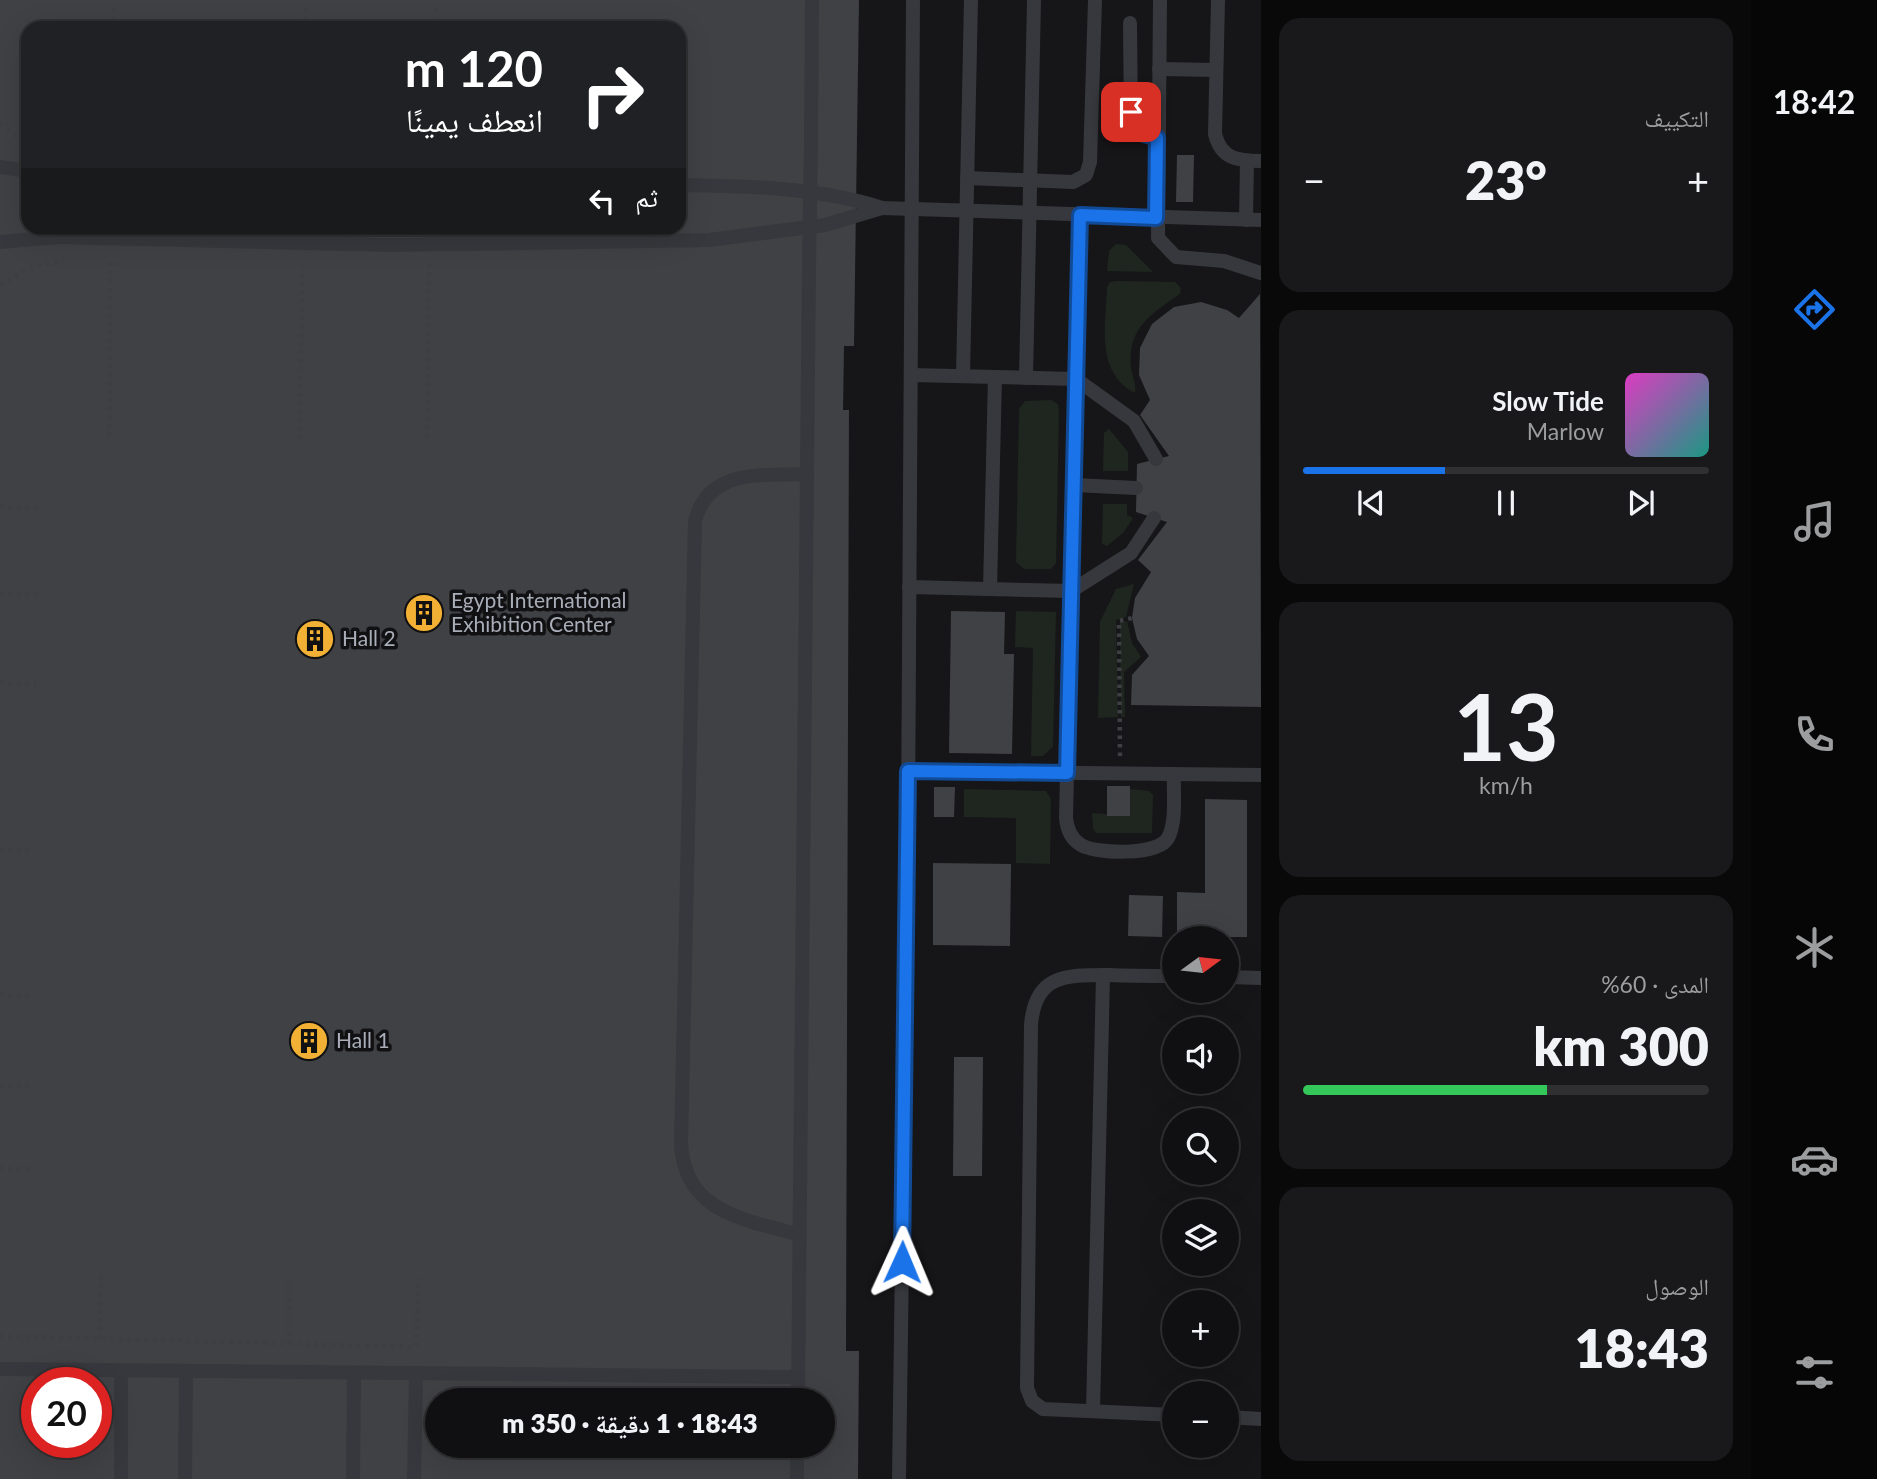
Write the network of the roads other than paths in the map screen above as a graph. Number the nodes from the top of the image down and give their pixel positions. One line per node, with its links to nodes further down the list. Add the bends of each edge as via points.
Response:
1 (812, 0): 34 (lane, bridge)
2 (913, 0): 19 (lane)
3 (971, 0): 15 (lane)
4 (1034, 0): 16 (lane)
5 (1095, 0): 16 (lane, via 1089,169 1080,180)
6 (1160, 0): 9 (lane)
7 (1218, 0): 10 (lane)
8 (1130, 23): 11 (lane, via 1131,119 1137,132)
9 (1158, 69): 10 (lane); 11 (lane)
10 (1216, 70): 12 (lane, via 1217,143 1229,157)
11 (1157, 138): 23 (lane)
12 (1254, 161): 24 (lane)
13 (0, 167): 14 (lane)
14 (21, 171)
15 (967, 178): 16 (lane); 20 (lane)
16 (1030, 180): 21 (lane)
17 (686, 185): 18 (lane, via 786,190)
18 (882, 208): 19 (lane); 26 (lane, via 825,225 709,240 391,245 58,237)
19 (912, 209): 20 (lane); 28 (lane)
20 (966, 211): 21 (lane); 29 (lane)
21 (1029, 214): 22 (lane); 31 (lane)
22 (1080, 215): 23 (lane); 32 (lane)
23 (1156, 218): 24 (lane); 27 (lane, via 1158,238 1176,257 1224,261)
24 (1245, 220): 25 (lane)
25 (1261, 220)
26 (0, 242)
27 (1261, 273)
28 (911, 375): 29 (lane); 38 (lane)
29 (963, 376): 30 (lane)
30 (995, 377): 31 (lane); 39 (lane)
31 (1026, 378): 32 (lane)
32 (1076, 379): 33 (lane, via 1134,421); 35 (lane)
33 (1156, 459)
34 (807, 474): 49 (lane); 49 (lane, via 722,482 704,498 695,521 681,1143 685,1170 708,1202 732,1215)
35 (1073, 485): 36 (lane); 40 (lane)
36 (1136, 488)
37 (1154, 518): 40 (lane, via 1131,553)
38 (909, 587): 39 (lane); 41 (lane)
39 (990, 589): 40 (lane)
40 (1071, 591): 42 (lane)
41 (908, 771): 42 (lane); 67 (lane)
42 (1067, 773): 43 (lane); 43 (lane, via 1066,818 1073,839 1093,849 1146,851 1159,848 1168,838)
43 (1174, 774): 44 (lane)
44 (1261, 775)
45 (1103, 975): 46 (lane); 57 (lane); 57 (lane, via 1070,975 1049,984 1035,1001 1031,1026 1027,1388 1032,1401 1043,1409)
46 (1162, 976)
47 (1239, 977): 48 (lane)
48 (1261, 978)
49 (799, 1235): 55 (lane)
50 (0, 1369): 51 (lane)
51 (121, 1371): 52 (lane); 62 (lane)
52 (186, 1372): 53 (lane); 63 (lane)
53 (354, 1373): 54 (lane); 64 (lane)
54 (415, 1375): 55 (lane); 65 (lane)
55 (798, 1377): 56 (lane)
56 (798, 1388)
57 (1093, 1411): 58 (lane)
58 (1162, 1414)
59 (1239, 1418): 60 (lane)
60 (1261, 1419)
61 (797, 1458): 66 (lane)
62 (121, 1479)
63 (185, 1479)
64 (353, 1479)
65 (414, 1479)
66 (797, 1479)
67 (899, 1479)

